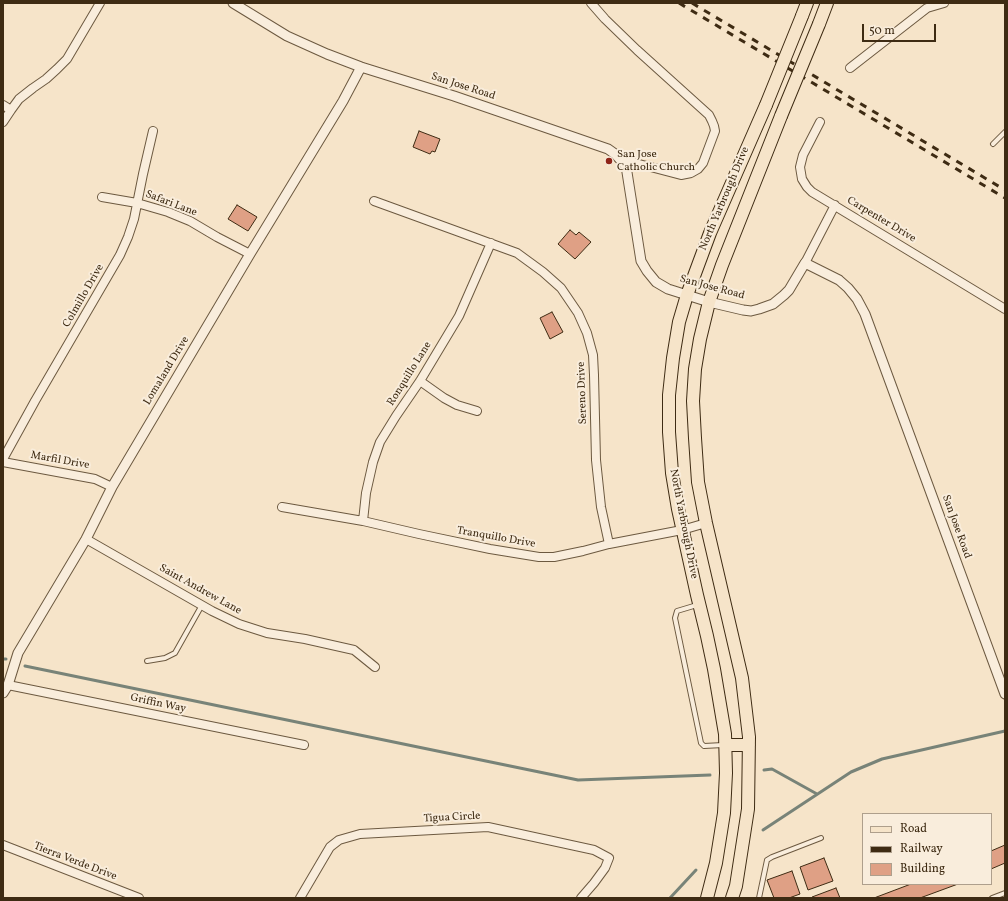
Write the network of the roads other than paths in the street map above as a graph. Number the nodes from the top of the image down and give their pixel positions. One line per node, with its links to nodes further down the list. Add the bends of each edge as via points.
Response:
1 (100, 3): 10 (street, via 67,59 19,99)
2 (233, 3): 7 (street, San Jose Road, via 287,36)
3 (591, 3): 16 (street, via 637,50 709,115 715,131 703,163 691,173 681,175)
4 (807, 3): 24 (main road, North Yarbrough Drive, bridge, via 710,233)
5 (827, 3): 25 (main road, North Yarbrough Drive, bridge)
6 (944, 3): 8 (street, via 927,8)
7 (361, 67): 16 (street, San Jose Road, via 608,149); 22 (street, Lomaland Drive)
8 (850, 68)
9 (3, 106): 10 (street)
10 (11, 110): 11 (street)
11 (3, 122)
12 (820, 122): 20 (street, Carpenter Drive, via 803,155 800,167 802,179 812,192)
13 (153, 131): 19 (street, Colmillo Drive)
14 (1005, 132): 15 (lane)
15 (993, 144)
16 (620, 158): 24 (street, San Jose Road, via 626,166 628,175 641,261 656,282)
17 (102, 197): 19 (street, Safari Lane)
18 (374, 201): 21 (street, Sereno Drive)
19 (136, 203): 22 (street, Safari Lane, via 190,221); 29 (street, Colmillo Drive, via 134,219 120,255)
20 (835, 205): 23 (street); 26 (street, Carpenter Drive)
21 (491, 243): 27 (street, Ronquillo Lane, via 459,316); 37 (street, Sereno Drive, via 517,253 544,272 561,288 578,313 587,333 593,355 596,460 601,507)
22 (250, 254): 31 (street, Lomaland Drive)
23 (805, 263): 25 (street, San Jose Road, via 789,290 767,307 751,311); 44 (street, San Jose Road, via 839,280 857,299 865,314)
24 (687, 295): 25 (street, San Jose Road); 35 (main road, North Yarbrough Drive, via 679,322 669,395 672,473)
25 (709, 302): 34 (main road, North Yarbrough Drive, via 695,369 693,401 698,482)
26 (1005, 309)
27 (420, 381): 28 (street, via 457,405); 33 (street, Ronquillo Lane, via 380,442 366,493)
28 (477, 411)
29 (3, 459)
30 (3, 462): 31 (street, Marfil Drive, via 95,479)
31 (112, 487): 36 (street, Lomaland Drive)
32 (282, 507): 33 (street, Tranquillo Drive)
33 (363, 521): 37 (street, Tranquillo Drive, via 538,557 554,557)
34 (706, 523): 35 (street, Tranquillo Drive); 45 (main road, North Yarbrough Drive, via 742,678)
35 (682, 530): 37 (street, Tranquillo Drive); 38 (main road, North Yarbrough Drive)
36 (86, 539): 39 (street, Saint Andrew Lane); 42 (street, Lomaland Drive, via 18,653)
37 (609, 544)
38 (700, 604): 47 (main road, North Yarbrough Drive, via 714,669); 47 (lane, via 677,611 675,618 701,743 704,746)
39 (202, 605): 40 (lane, via 175,653 165,658); 41 (street, Saint Andrew Lane, via 239,624 267,633 354,650)
40 (147, 661)
41 (375, 667)
42 (8, 685): 43 (street, Lomaland Drive); 46 (street, Griffin Way)
43 (3, 693)
44 (1005, 694)
45 (749, 744): 47 (main road); 55 (main road, North Yarbrough Drive, via 748,809)
46 (304, 745)
47 (725, 745): 54 (main road, North Yarbrough Drive, via 724,813)
48 (821, 838): 56 (lane, via 767,860)
49 (3, 845): 51 (street, Tierra Verde Drive)
50 (1005, 893): 57 (lane)
51 (137, 898)
52 (300, 898): 53 (street, Tigua Circle, via 330,847 339,840 360,834 488,827 594,850 608,858 605,868)
53 (581, 898)
54 (707, 898)
55 (732, 898)
56 (759, 898)
57 (992, 898)

